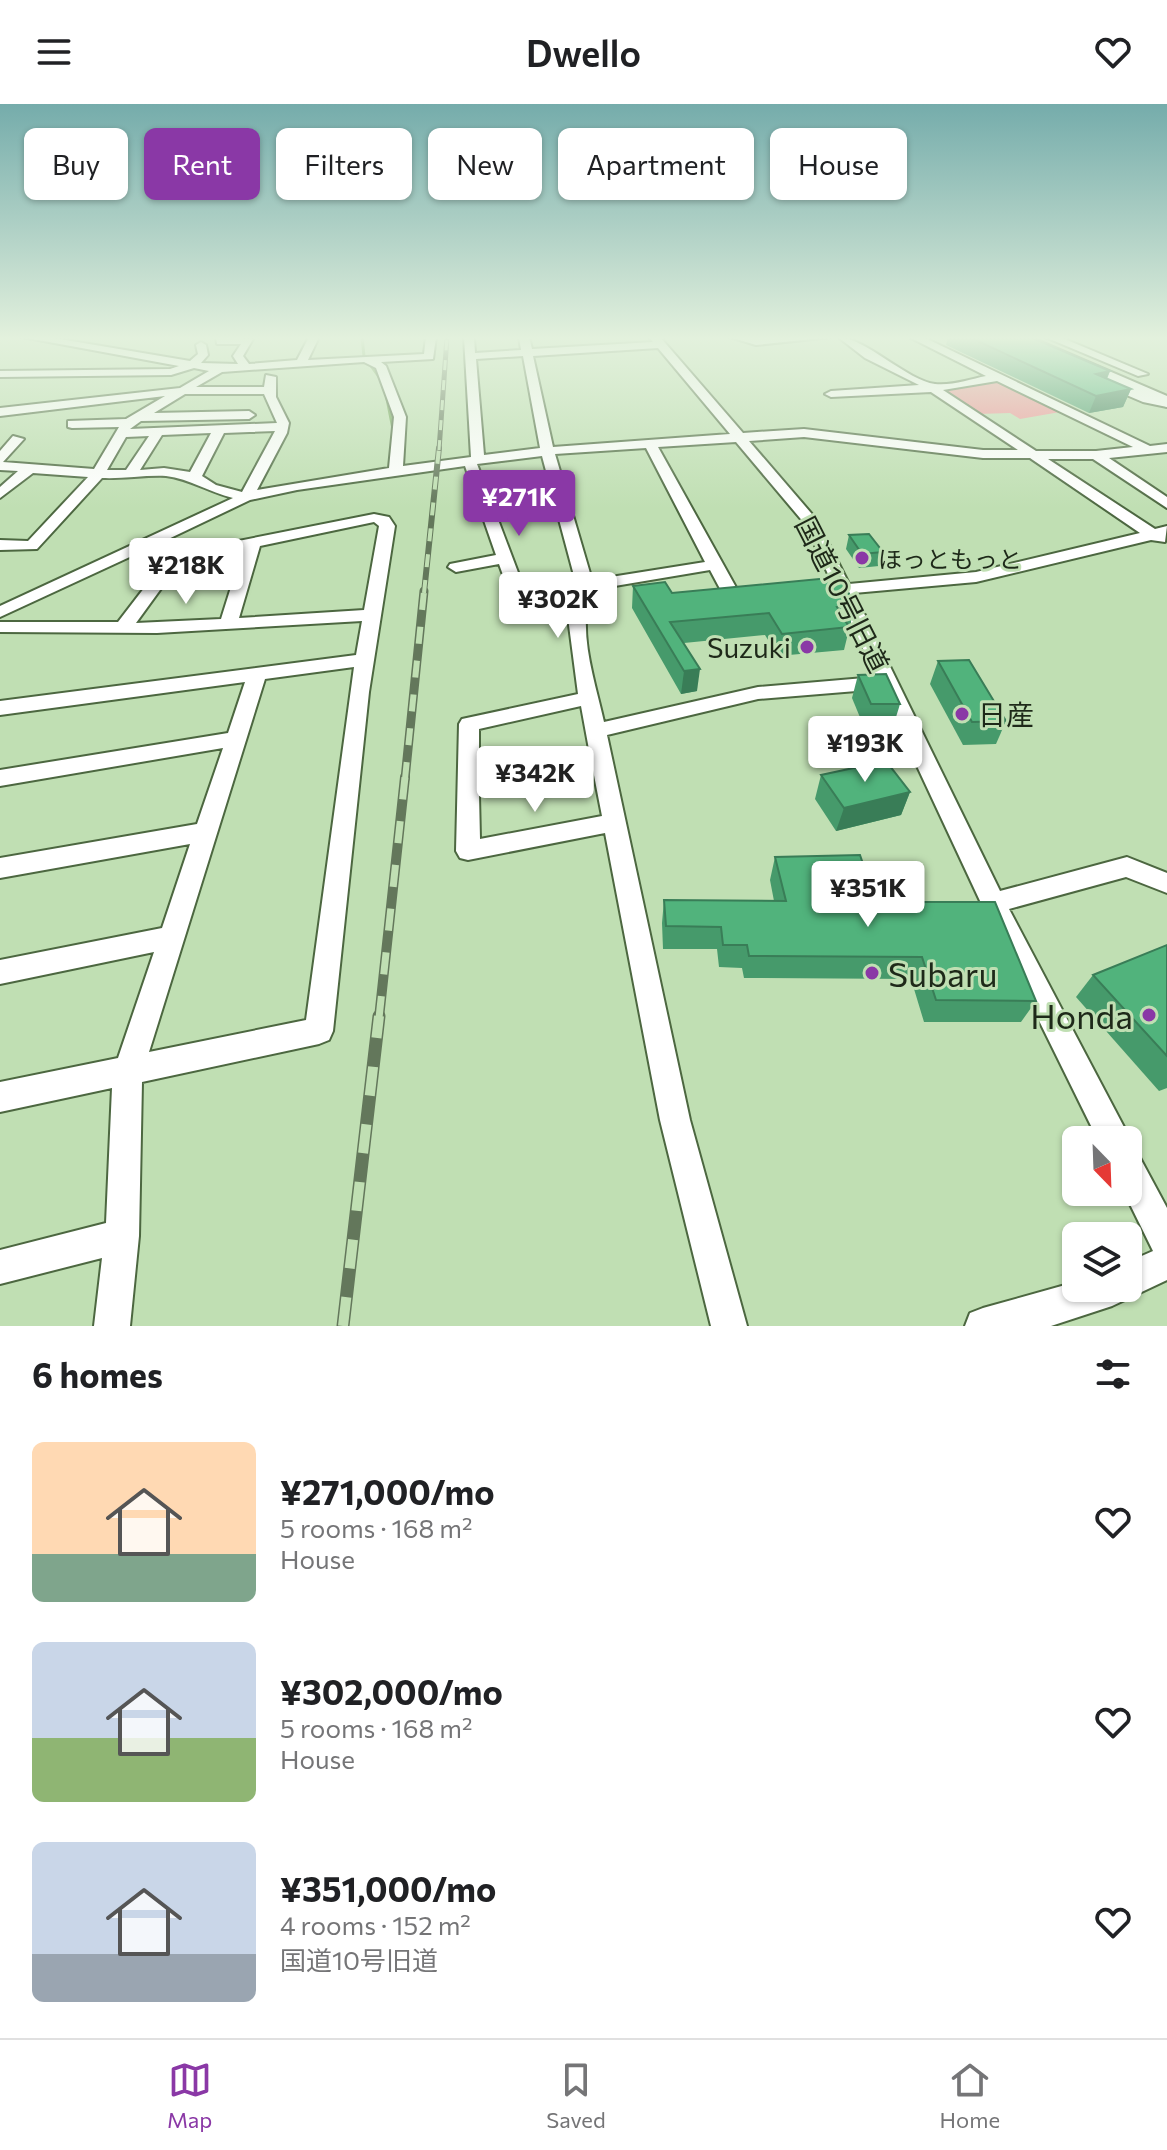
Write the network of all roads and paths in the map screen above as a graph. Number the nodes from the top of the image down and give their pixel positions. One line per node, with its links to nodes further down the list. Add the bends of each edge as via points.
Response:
1 (153, 394): 13 (street)
2 (176, 394): 17 (street)
3 (272, 394): 15 (street)
4 (391, 394): 34 (street, via 400,417)
5 (471, 394): 31 (street)
6 (535, 394): 26 (street)
7 (702, 394): 21 (street, 国道10号旧道)
8 (942, 394): 27 (street)
9 (1030, 394): 25 (street)
10 (1132, 394): 12 (street)
11 (1146, 394): 12 (highway)
12 (1167, 403)
13 (14, 409): 14 (street); 19 (street)
14 (0, 412)
15 (280, 420): 17 (street); 18 (street); 39 (street)
16 (72, 424): 17 (street)
17 (130, 424): 20 (street); 35 (street)
18 (220, 429): 20 (street); 37 (street)
19 (0, 431)
20 (158, 432): 36 (street)
21 (739, 437): 23 (street); 27 (street, via 825,433 983,454); 50 (street, 国道10号旧道, via 812,523)
22 (18, 439): 29 (street)
23 (649, 442): 26 (street); 47 (street)
24 (1167, 448): 25 (street)
25 (1148, 450): 28 (street); 30 (street)
26 (547, 451): 31 (street); 49 (street)
27 (1029, 454): 28 (street); 41 (street)
28 (1096, 455): 40 (street)
29 (0, 459)
30 (1167, 460)
31 (474, 461): 34 (street); 46 (street)
32 (0, 466): 33 (street)
33 (31, 467): 35 (street); 38 (street)
34 (396, 471): 39 (street)
35 (99, 473): 36 (street); 44 (street, via 32,546)
36 (130, 474): 37 (street)
37 (194, 477): 39 (street, via 211,488)
38 (0, 494)
39 (246, 497): 42 (street)
40 (1167, 504)
41 (1163, 536): 50 (street, via 976,577)
42 (145, 543): 45 (street); 53 (street)
43 (253, 543): 45 (street); 54 (street, via 384,520 386,539); 55 (street)
44 (0, 545)
45 (176, 557): 57 (street)
46 (505, 558): 48 (street); 49 (street, via 519,597)
47 (714, 565): 49 (street); 52 (street, via 732,596)
48 (456, 567)
49 (585, 584): 61 (street, via 576,610)
50 (846, 589): 51 (street); 60 (street, 国道10号旧道)
51 (817, 591)
52 (760, 596)
53 (0, 612)
54 (372, 615): 55 (street); 58 (street)
55 (228, 624): 57 (street)
56 (0, 627): 57 (street)
57 (123, 628)
58 (364, 660): 59 (street); 75 (street, via 319,1031)
59 (257, 675): 62 (street); 64 (street)
60 (888, 683): 63 (street, via 758,693); 72 (street, 国道10号旧道)
61 (590, 698): 63 (street); 67 (street, via 469,724)
62 (0, 708)
63 (598, 730): 65 (street)
64 (235, 739): 66 (street); 69 (street)
65 (603, 760): 67 (street); 68 (street)
66 (0, 778)
67 (469, 789): 68 (street, via 468,851)
68 (615, 822): 86 (street, via 675,1120)
69 (205, 832): 70 (street); 73 (street)
70 (0, 868)
71 (1167, 883): 72 (street, via 1127,867)
72 (993, 903): 77 (street, 国道10号旧道)
73 (171, 937): 74 (street); 75 (street)
74 (0, 972)
75 (128, 1071): 76 (street); 79 (street)
76 (0, 1097)
77 (1107, 1126)
78 (1142, 1194): 80 (street)
79 (122, 1236): 82 (street); 85 (street)
80 (1167, 1243)
81 (1167, 1262): 83 (street)
82 (0, 1267)
83 (1142, 1274)
84 (1069, 1302): 87 (street)
85 (112, 1326)
86 (729, 1326)
87 (983, 1326)

